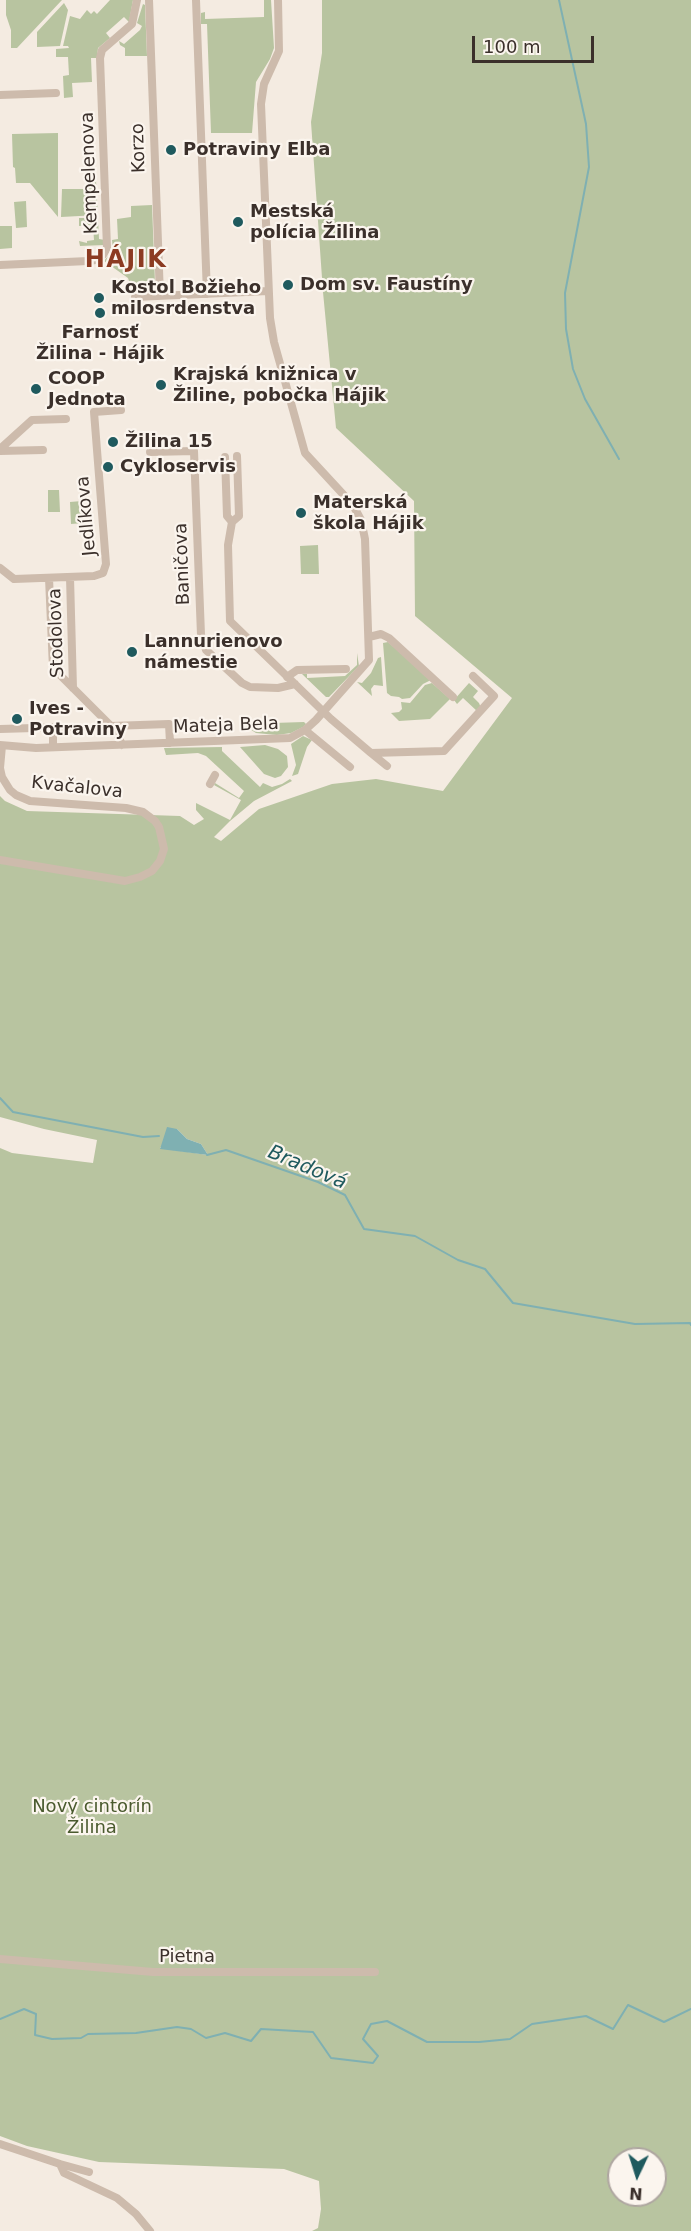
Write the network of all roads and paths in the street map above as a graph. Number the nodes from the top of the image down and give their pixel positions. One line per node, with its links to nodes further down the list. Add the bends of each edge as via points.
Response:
1 (138, 0): 7 (street, Kempelenova, via 132,24 102,50 100,58 107,248 96,260)
2 (148, 0): 10 (street, Korzo)
3 (196, 0): 9 (street)
4 (278, 0): 8 (street, Mateja Bela, via 279,51 264,84 261,104)
5 (56, 93): 6 (street)
6 (0, 95)
7 (0, 265)
8 (268, 291): 9 (street); 23 (street, Mateja Bela, via 274,342 305,453 353,505 361,520)
9 (207, 294): 10 (street)
10 (160, 296): 11 (street)
11 (135, 297)
12 (121, 410): 21 (street, Jedlíkova, via 94,412 106,564 103,573)
13 (66, 419): 14 (street, via 32,420)
14 (0, 450): 15 (street)
15 (43, 450)
16 (150, 452): 27 (street, Baničova, via 194,451 201,635 206,650 250,687)
17 (237, 456): 19 (street, via 239,516)
18 (225, 457): 19 (street, via 227,516)
19 (232, 522): 26 (street, via 228,545 230,621)
20 (0, 568): 22 (street, Jedlíkova, via 14,579)
21 (70, 577): 22 (street, Jedlíkova); 28 (street, Stodolova)
22 (49, 578): 28 (street, Stodolova, via 53,668)
23 (369, 637): 29 (street, via 381,634 389,638); 30 (street, Mateja Bela, via 369,660)
24 (346, 669): 26 (street, via 297,670)
25 (473, 676): 40 (street, via 494,696 444,751)
26 (287, 677): 27 (street)
27 (295, 684): 30 (street)
28 (74, 688): 31 (street, Stodolova)
29 (453, 697)
30 (323, 711): 35 (street, Mateja Bela); 40 (street)
31 (111, 726): 36 (street, via 169,724); 37 (street, Stodolova)
32 (52, 727): 33 (street); 34 (street); 39 (street)
33 (69, 727)
34 (0, 729)
35 (305, 730): 36 (street, Mateja Bela, via 281,740); 42 (street)
36 (170, 743): 37 (street, Mateja Bela)
37 (122, 745): 39 (street, Mateja Bela)
38 (1, 746): 39 (street, Mateja Bela); 45 (street, Kvačalova, via 2,777 16,795 30,801 143,812 159,827 164,849 152,870 125,881)
39 (54, 747)
40 (371, 753): 41 (street)
41 (387, 766)
42 (350, 767)
43 (215, 775): 44 (street)
44 (210, 784)
45 (0, 860)
46 (0, 1959): 47 (street, Pietna, via 153,1972)
47 (375, 1972)
48 (0, 2144): 49 (street)
49 (60, 2164): 50 (street); 51 (street, via 64,2173 117,2198)
50 (89, 2172)
51 (150, 2231)

